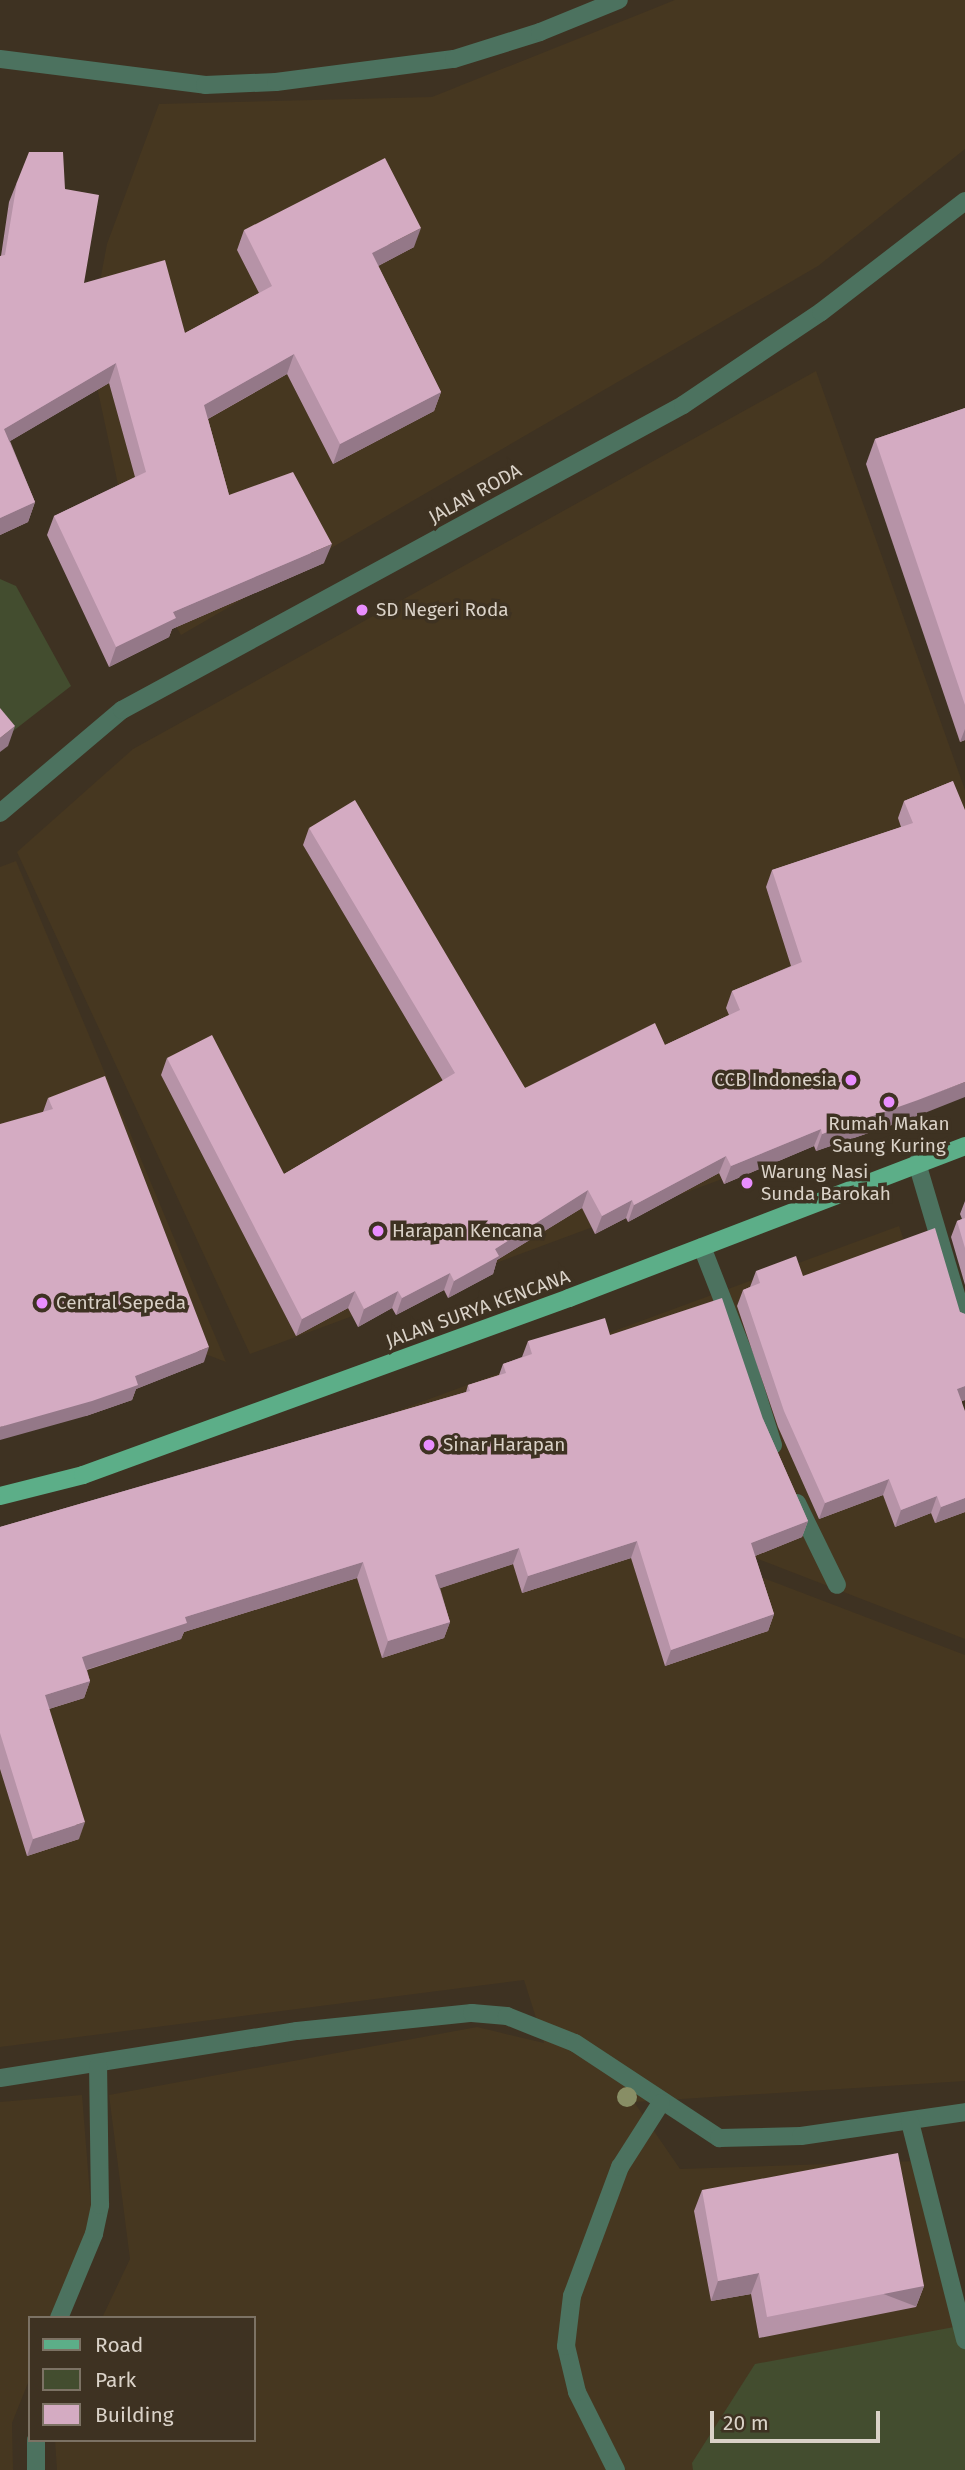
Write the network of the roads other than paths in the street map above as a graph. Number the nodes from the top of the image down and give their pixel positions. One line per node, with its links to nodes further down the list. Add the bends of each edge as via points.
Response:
1 (619, 0): 2 (street, via 540,32 454,59 288,80 205,85)
2 (0, 59)
3 (965, 201): 4 (street, JALAN RODA, via 821,312 683,405 122,710)
4 (0, 814)
5 (965, 1146): 6 (main road, JALAN SURYA KENCANA)
6 (917, 1163): 7 (main road, JALAN SURYA KENCANA); 8 (street)
7 (702, 1247): 9 (street); 11 (main road, JALAN SURYA KENCANA, via 83,1475)
8 (965, 1325)
9 (781, 1464)
10 (790, 1486): 12 (street)
11 (0, 1496)
12 (837, 1585)
13 (98, 2066): 14 (street); 15 (street, via 297,2031 472,2013 508,2016 575,2043); 18 (street, via 100,2205 94,2234)
14 (0, 2078)
15 (661, 2103): 17 (street, via 719,2138 801,2136); 22 (street, via 620,2167 570,2309 566,2346 578,2392)
16 (965, 2112): 17 (street)
17 (910, 2122): 19 (street)
18 (60, 2316)
19 (965, 2340)
20 (36, 2442): 21 (street)
21 (36, 2470)
22 (616, 2470)

